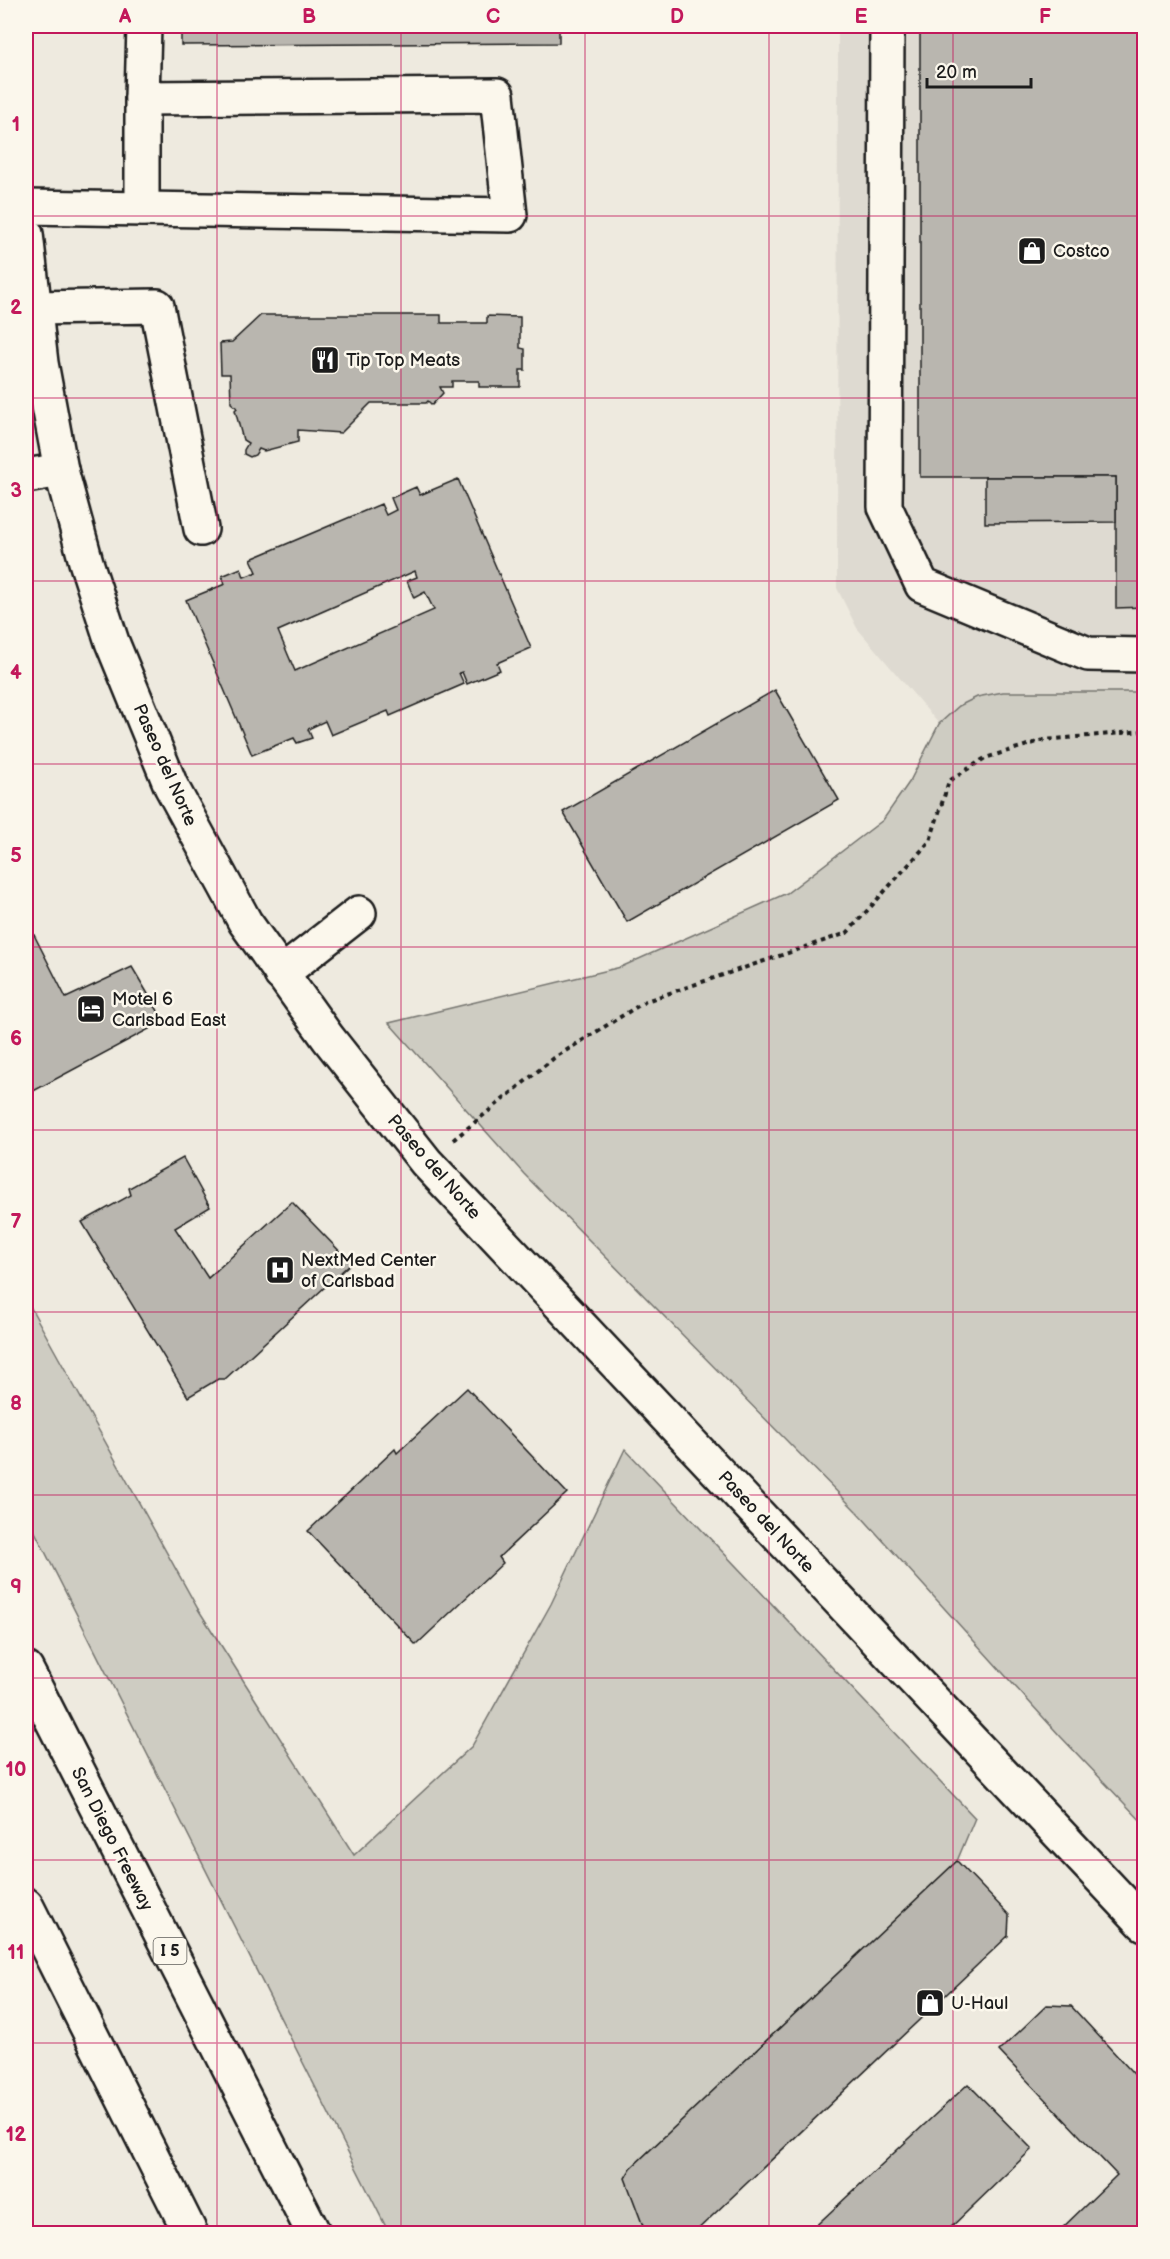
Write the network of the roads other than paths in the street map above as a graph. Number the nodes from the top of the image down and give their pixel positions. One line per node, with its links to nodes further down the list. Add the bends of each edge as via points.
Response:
1 (144, 26): 3 (main road)
2 (887, 26): 12 (main road, via 885,507 922,585 1088,654)
3 (142, 98): 5 (main road); 5 (main road, via 497,96 510,215)
4 (26, 207): 5 (main road)
5 (142, 209)
6 (26, 234): 7 (main road, Paseo del Norte)
7 (33, 308): 8 (main road, Paseo del Norte); 11 (main road, via 157,306)
8 (33, 363): 9 (main road, Paseo del Norte)
9 (61, 470): 10 (main road); 14 (main road, Paseo del Norte, via 112,642 171,786 245,922)
10 (26, 476)
11 (201, 529)
12 (1144, 655)
13 (358, 913): 14 (main road)
14 (281, 974): 17 (main road, Paseo del Norte, via 426,1162)
15 (26, 1669): 19 (main road, San Diego Freeway / I 5)
16 (26, 1905): 18 (main road)
17 (1144, 1924)
18 (191, 2234)
19 (314, 2234)

